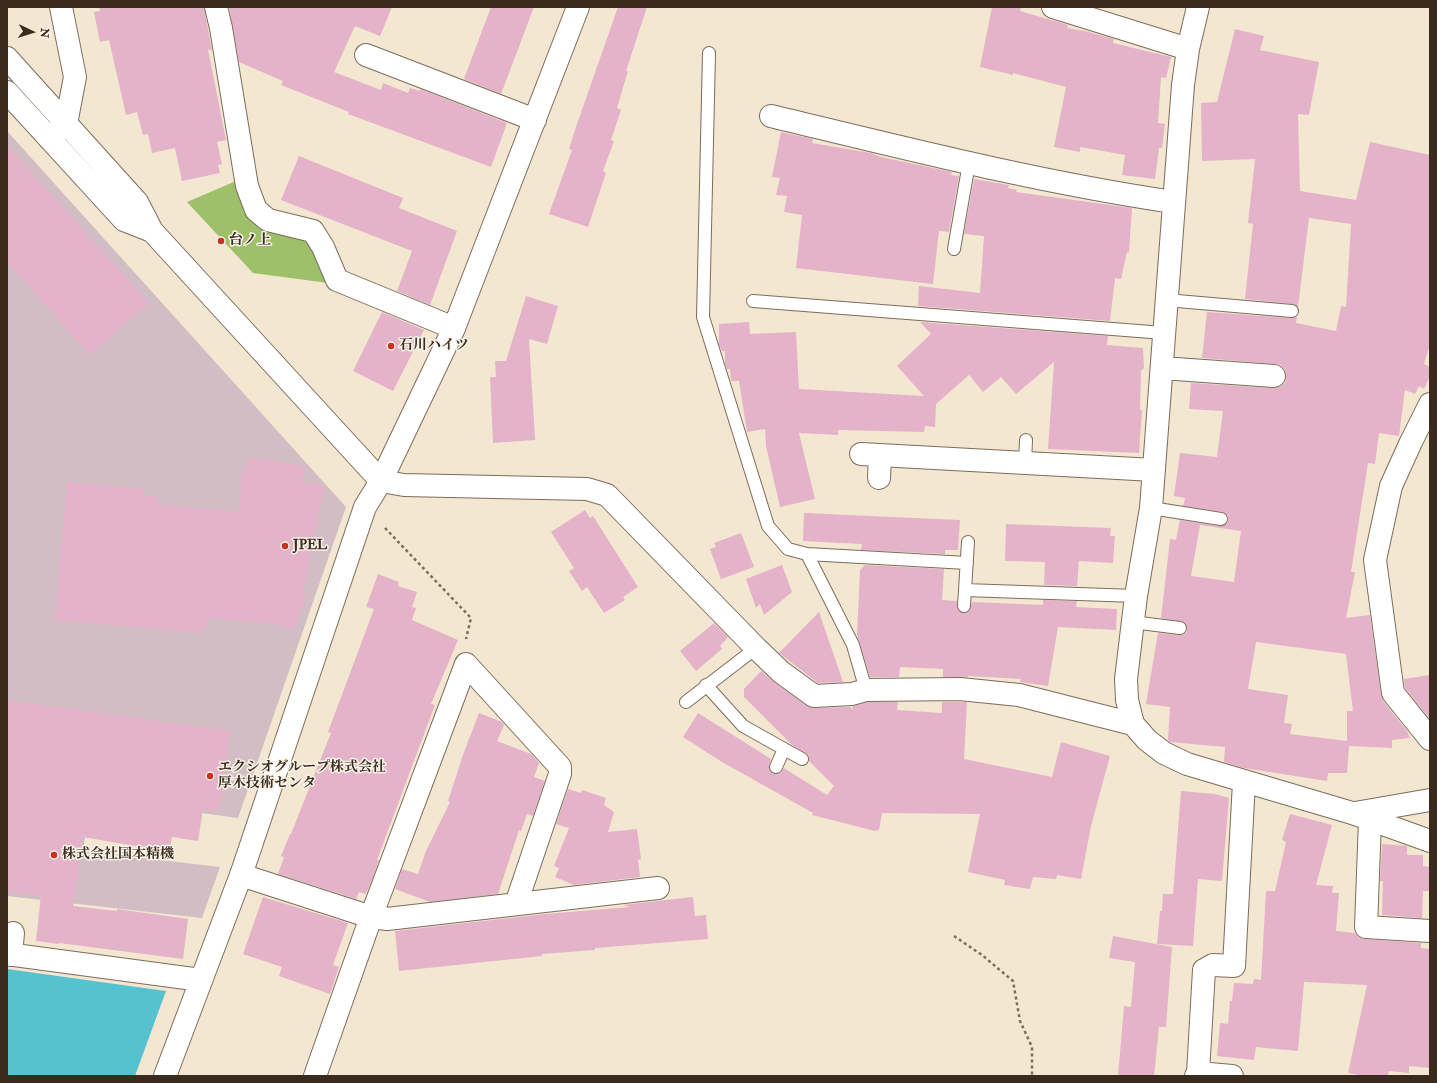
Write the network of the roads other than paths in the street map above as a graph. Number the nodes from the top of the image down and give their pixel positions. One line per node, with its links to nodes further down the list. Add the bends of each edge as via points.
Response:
1 (61, 7): 13 (street, via 75,77)
2 (216, 7): 22 (street, via 247,186 256,210 268,220 313,231 337,280)
3 (578, 7): 12 (street)
4 (1053, 7): 6 (street)
5 (1198, 7): 6 (street)
6 (1188, 49): 16 (street)
7 (709, 53): 35 (lane, via 703,317 768,526 788,549)
8 (366, 55): 12 (street, via 396,54)
9 (7, 58): 13 (street)
10 (7, 92): 14 (street)
11 (771, 116): 15 (street)
12 (535, 120): 22 (street)
13 (66, 124): 14 (street); 17 (street, via 137,202)
14 (49, 138): 17 (street, via 124,220)
15 (969, 163): 16 (street, via 1104,192); 18 (lane)
16 (1173, 202): 19 (street)
17 (152, 232): 31 (street)
18 (954, 249)
19 (1166, 300): 21 (lane); 23 (street)
20 (753, 301): 23 (lane)
21 (1292, 310)
22 (454, 328): 31 (street)
23 (1164, 333): 24 (street)
24 (1162, 368): 25 (street); 29 (street)
25 (1274, 376)
26 (1430, 404): 47 (street, via 1392,486 1375,560 1393,693)
27 (1026, 440): 28 (lane)
28 (1025, 463): 29 (street); 30 (street, via 871,455)
29 (1154, 470): 32 (street)
30 (880, 478)
31 (381, 481): 42 (street, via 404,484 587,489 608,495); 55 (street, via 365,507)
32 (1151, 508): 33 (lane); 38 (street)
33 (1221, 519)
34 (968, 542): 36 (lane)
35 (807, 554): 36 (lane); 44 (lane, via 853,645)
36 (968, 562): 37 (lane)
37 (965, 590): 38 (lane); 39 (lane)
38 (1136, 596): 40 (street)
39 (964, 606)
40 (1132, 622): 41 (lane); 46 (street, via 1126,679)
41 (1180, 628)
42 (756, 648): 43 (lane); 44 (street, via 781,672 814,696 852,694)
43 (706, 685): 45 (lane); 48 (lane, via 743,726)
44 (866, 690): 46 (street, via 960,689 1019,695)
45 (686, 702)
46 (1132, 724): 51 (street, via 1164,753 1187,764)
47 (1430, 739)
48 (784, 749): 49 (lane); 50 (lane)
49 (802, 759)
50 (776, 767)
51 (1244, 782): 53 (street); 63 (street, via 1234,966 1213,965 1204,970)
52 (1430, 800): 53 (street)
53 (1361, 817): 54 (street); 59 (street, via 1366,927)
54 (1430, 841)
55 (241, 875): 58 (street); 62 (street)
56 (658, 888): 57 (street)
57 (516, 904): 58 (street, via 387,919); 58 (street, via 560,774 560,767 466,664)
58 (371, 917): 65 (street)
59 (1430, 931)
60 (13, 933): 61 (street)
61 (9, 954): 62 (street)
62 (201, 980): 64 (street)
63 (1197, 1074): 66 (street)
64 (165, 1076)
65 (315, 1076)
66 (1232, 1076)

